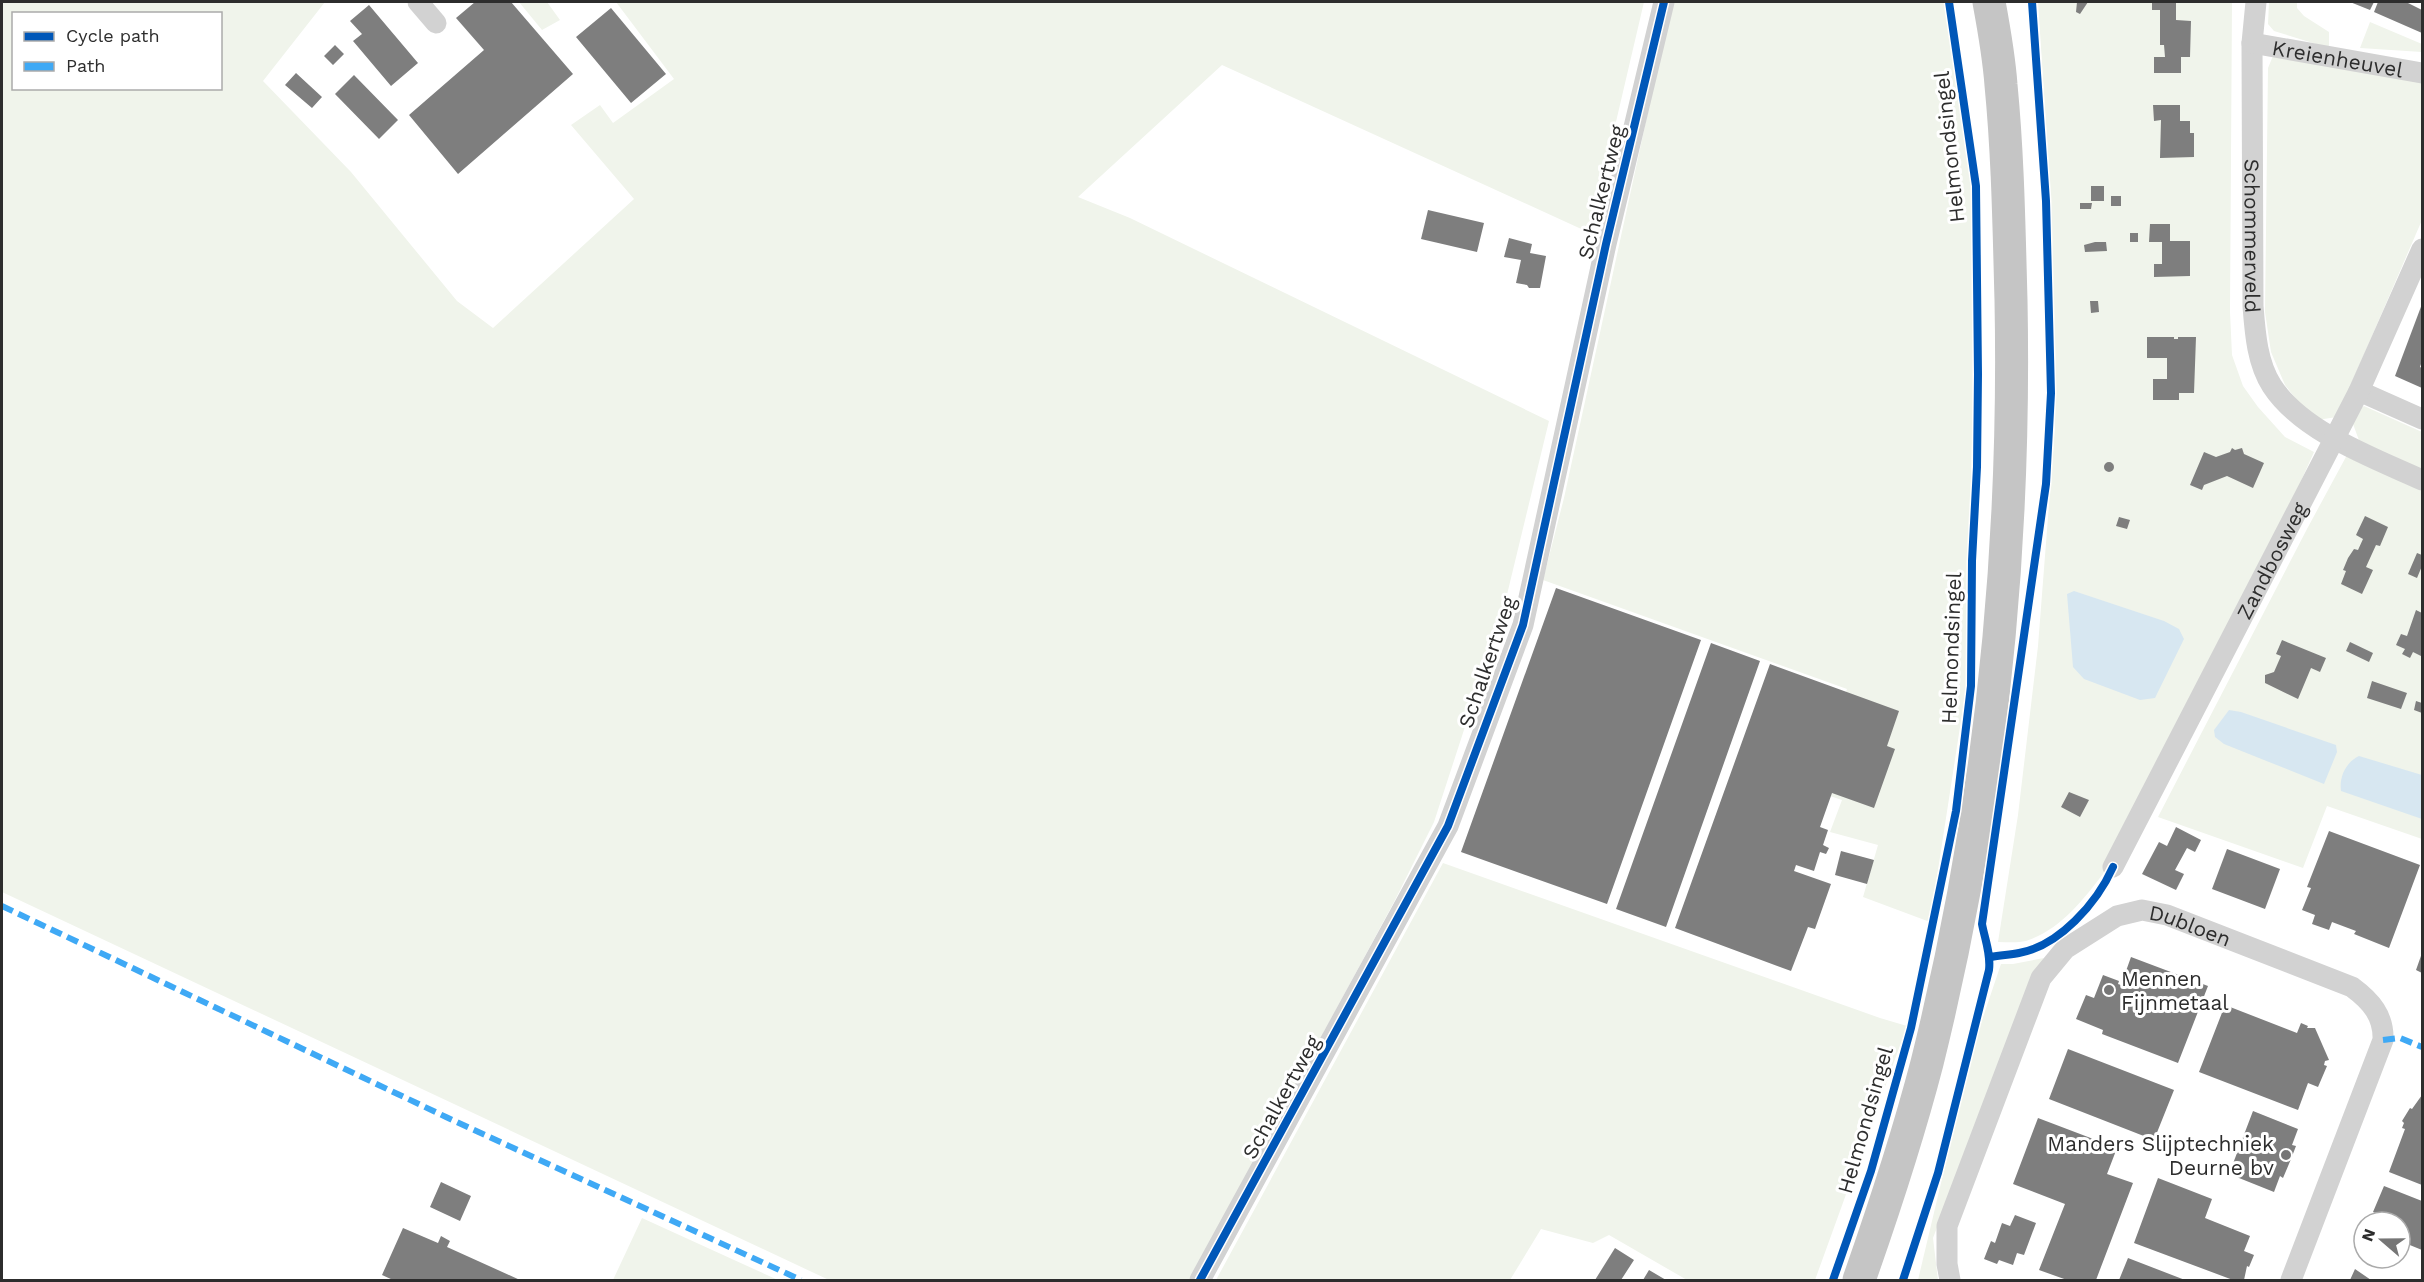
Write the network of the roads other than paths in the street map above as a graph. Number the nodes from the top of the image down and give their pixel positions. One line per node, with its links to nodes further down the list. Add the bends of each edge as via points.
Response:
1 (418, 2): 6 (street)
2 (1664, 2): 16 (street, Schalkertweg, via 1606,244 1523,625 1448,826)
3 (1989, 2): 9 (main road, Helmondsingel)
4 (2000, 2): 9 (main road)
5 (2256, 2): 7 (street, Schommerveld)
6 (436, 23)
7 (2252, 43): 8 (street, Kreienheuvel); 13 (street, Schommerveld, via 2255,335 2271,385 2304,419)
8 (2422, 72)
9 (2001, 82): 17 (main road, Helmondsingel, via 2012,375 2001,619 1987,744 1955,937 1926,1064)
10 (2422, 249): 11 (street, Zandbosweg)
11 (2359, 391): 12 (street); 13 (street, Zandbosweg)
12 (2422, 419)
13 (2335, 438): 14 (street, Schommerveld); 15 (street, Zandbosweg)
14 (2422, 480)
15 (2113, 867)
16 (1200, 1281)
17 (1859, 1281)
18 (1950, 1281): 19 (street, Dubloen, via 1947,1226 2041,978 2064,949 2117,916 2142,910 2167,915 2352,987 2375,1008 2381,1021 2383,1040)
19 (2291, 1281)

